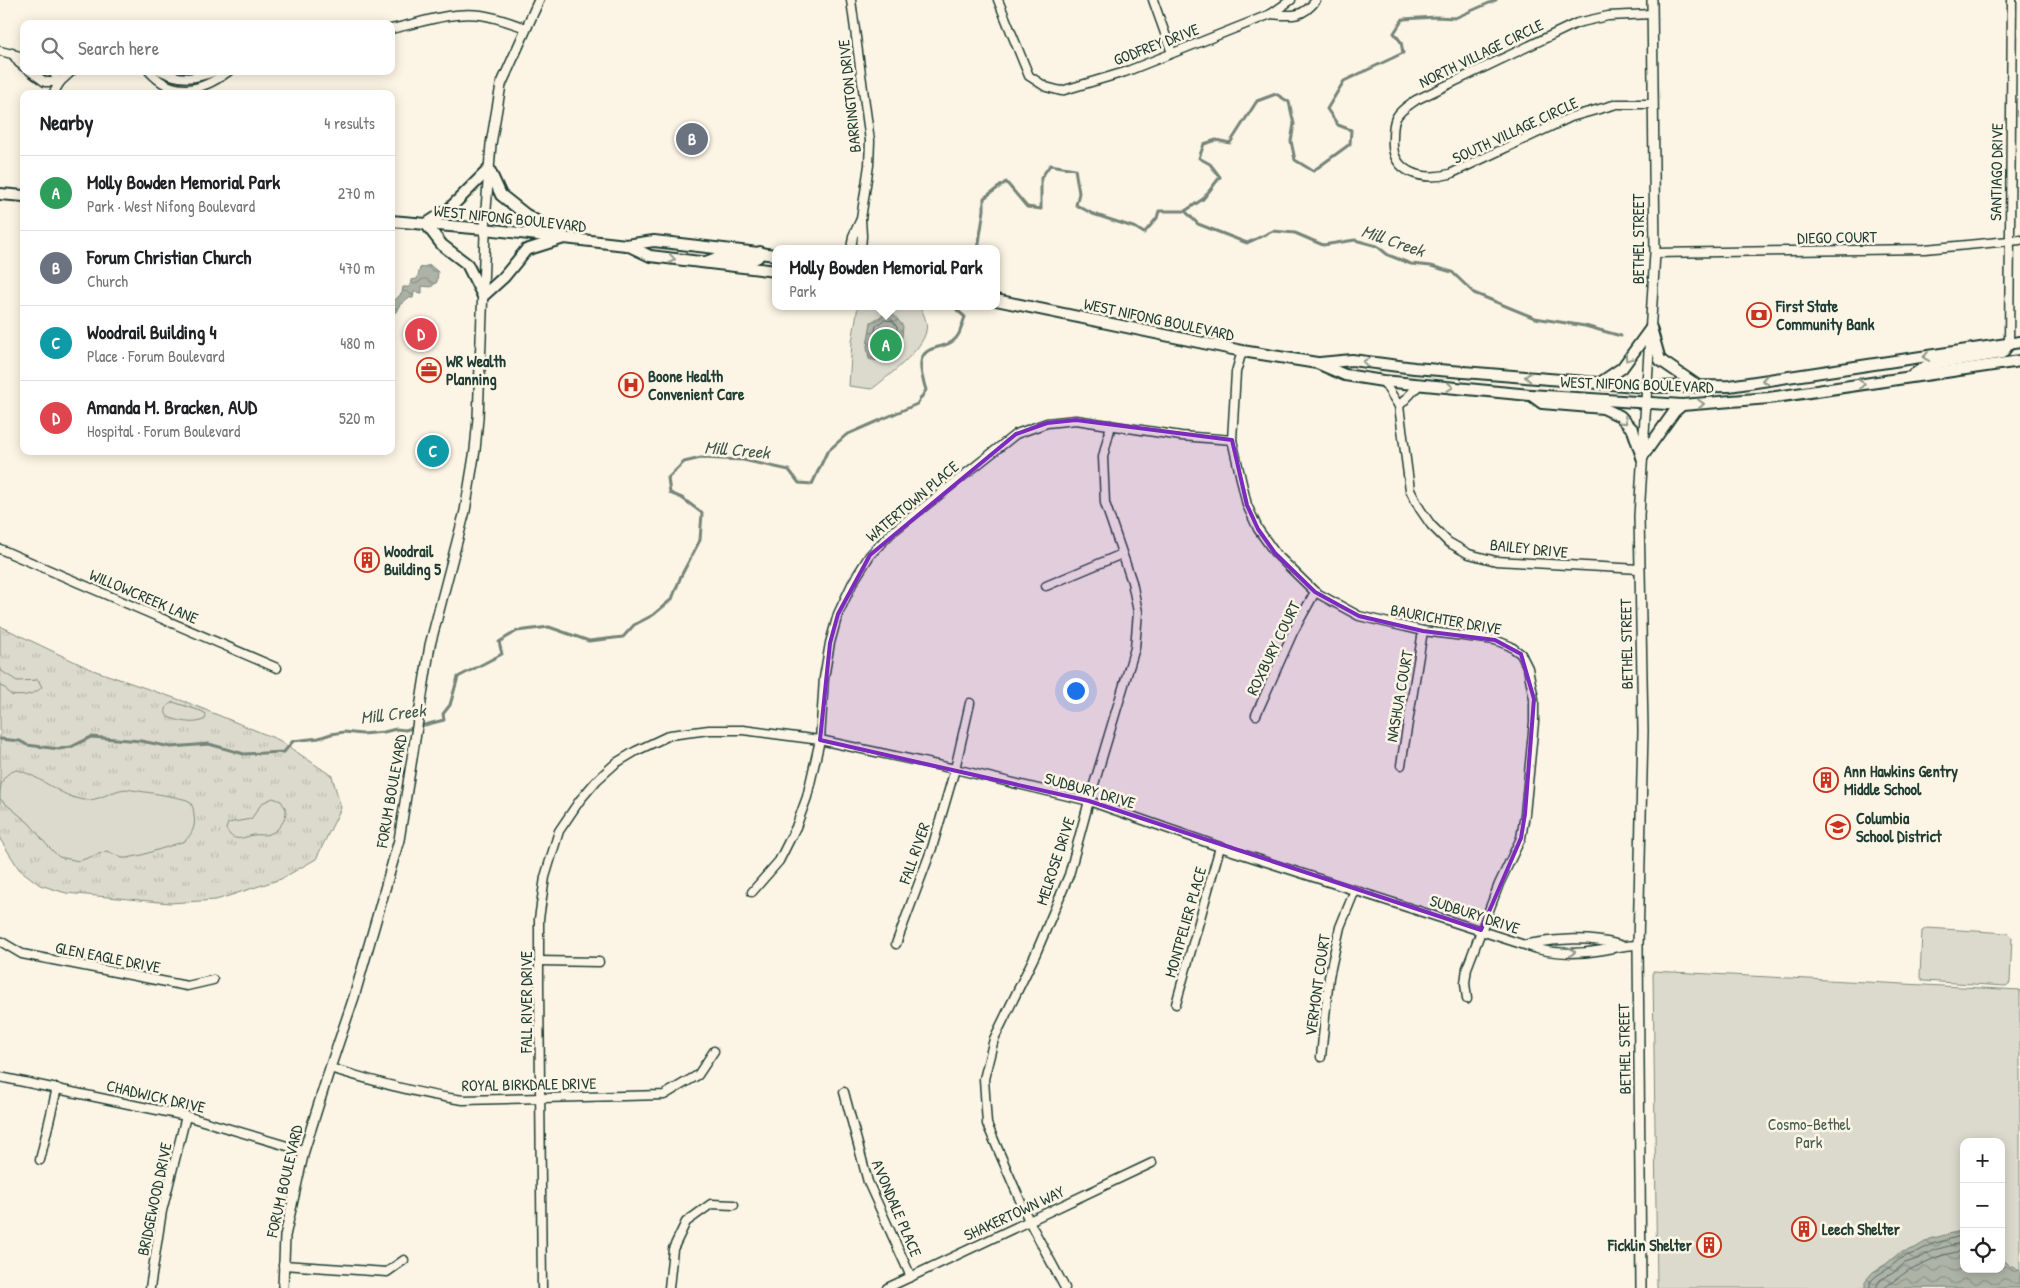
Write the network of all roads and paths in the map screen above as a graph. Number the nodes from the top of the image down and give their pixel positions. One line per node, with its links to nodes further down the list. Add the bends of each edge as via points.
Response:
1 (539, 0): 12 (street, FORUM BOULEVARD)
2 (851, 0): 34 (street, BARRINGTON DRIVE, via 870,141)
3 (998, 0): 15 (street, GODFREY DRIVE, via 1029,76 1046,87 1062,91 1125,72)
4 (1153, 0): 15 (street)
5 (1290, 0): 9 (street, GODFREY DRIVE)
6 (1316, 0): 9 (street, via 1303,13 1293,16)
7 (1652, 0): 10 (street, BETHEL STREET)
8 (2012, 0): 40 (street, SANTIAGO DRIVE)
9 (1271, 14): 15 (street, GODFREY DRIVE)
10 (1652, 14): 29 (street, BETHEL STREET); 30 (street, NORTH VILLAGE CIRCLE, via 1608,16 1577,23 1416,100 1396,118 1392,147)
11 (395, 28): 12 (street, via 448,16 474,14)
12 (526, 28): 31 (street, FORUM BOULEVARD, via 502,85)
13 (0, 51): 14 (street)
14 (12, 53): 16 (street); 17 (street)
15 (1172, 53)
16 (20, 56)
17 (20, 65)
18 (35, 75): 25 (street, via 45,82)
19 (55, 75): 25 (street)
20 (68, 75): 25 (street)
21 (153, 75): 27 (street, via 158,81)
22 (173, 75): 23 (street, via 185,79)
23 (204, 75)
24 (224, 75): 28 (street, via 204,87)
25 (60, 82): 26 (street)
26 (55, 90)
27 (188, 90)
28 (188, 90)
29 (1653, 104): 30 (street, SOUTH VILLAGE CIRCLE, via 1617,104 1571,117 1436,178 1412,173); 45 (street, BETHEL STREET)
30 (1395, 157)
31 (489, 169): 36 (main road, via 449,209); 37 (street, FORUM BOULEVARD); 38 (main road, via 501,195)
32 (0, 194): 33 (main road)
33 (20, 196)
34 (861, 219): 42 (street, BARRINGTON DRIVE); 43 (street, BARRINGTON DRIVE)
35 (395, 221): 36 (main road, WEST NIFONG BOULEVARD)
36 (426, 224): 37 (main road, WEST NIFONG BOULEVARD); 49 (main road, via 442,245 467,264)
37 (485, 229): 38 (main road, WEST NIFONG BOULEVARD); 49 (street, FORUM BOULEVARD)
38 (564, 238): 41 (main road, WEST NIFONG BOULEVARD); 49 (main road, via 526,250)
39 (2020, 240): 40 (street, DIEGO COURT)
40 (2009, 242): 45 (street, DIEGO COURT, via 1925,249); 53 (street, SANTIAGO DRIVE)
41 (626, 245): 44 (main road, WEST NIFONG BOULEVARD, via 654,241); 47 (main road, WEST NIFONG BOULEVARD, one-way to 47, via 650,256)
42 (851, 245)
43 (861, 245)
44 (760, 252): 46 (main road, WEST NIFONG BOULEVARD); 47 (main road, via 754,259 722,256)
45 (1655, 252): 51 (street, BETHEL STREET)
46 (772, 254)
47 (703, 263): 48 (main road, WEST NIFONG BOULEVARD)
48 (772, 271)
49 (483, 296): 100 (street, FORUM BOULEVARD, via 475,450 465,511 430,645 399,840)
50 (1000, 301): 54 (main road, WEST NIFONG BOULEVARD)
51 (1651, 328): 59 (main road, one-way to 59, via 1622,368); 61 (main road, via 1660,360); 62 (street, BETHEL STREET)
52 (2020, 342): 53 (main road, WEST NIFONG BOULEVARD)
53 (2009, 344): 57 (main road, via 2002,353 1928,365); 61 (main road, WEST NIFONG BOULEVARD, one-way to 61, via 1729,386)
54 (1242, 351): 56 (main road, WEST NIFONG BOULEVARD); 68 (street, BAURICHTER DRIVE, via 1236,372)
55 (2019, 360): 57 (main road, WEST NIFONG BOULEVARD)
56 (1317, 363): 58 (main road, WEST NIFONG BOULEVARD, via 1345,375); 59 (main road, WEST NIFONG BOULEVARD, one-way to 56, via 1352,360)
57 (1910, 377): 65 (main road, WEST NIFONG BOULEVARD, one-way to 57, via 1769,398)
58 (1383, 381): 60 (main road, WEST NIFONG BOULEVARD); 66 (street, BAILEY DRIVE)
59 (1600, 383): 62 (main road, WEST NIFONG BOULEVARD)
60 (1420, 384): 63 (main road, WEST NIFONG BOULEVARD, one-way to 63); 66 (street)
61 (1699, 386): 62 (main road, WEST NIFONG BOULEVARD)
62 (1648, 387): 64 (street, BETHEL STREET)
63 (1530, 395): 64 (main road, WEST NIFONG BOULEVARD); 69 (main road, one-way to 69, via 1542,404 1602,408 1620,416 1633,430)
64 (1646, 402): 65 (main road, WEST NIFONG BOULEVARD); 69 (street, BETHEL STREET)
65 (1682, 404): 69 (main road)
66 (1398, 406): 72 (street, BAILEY DRIVE, via 1410,490 1431,526 1448,542 1468,554 1496,562)
67 (1110, 425): 68 (street, WATERTOWN PLACE); 71 (street, MELROSE DRIVE, via 1103,457 1105,503); 79 (street, WATERTOWN PLACE, via 1076,420 1047,424 1016,434 891,534 870,555 838,614 830,643)
68 (1232, 440): 74 (street, BAURICHTER DRIVE, via 1247,504 1258,529 1275,553)
69 (1642, 457): 72 (street, BETHEL STREET)
70 (0, 549): 76 (street, WILLOWCREEK LANE)
71 (1122, 554): 73 (street); 83 (street, MELROSE DRIVE, via 1138,612 1135,648)
72 (1640, 570): 92 (street, BETHEL STREET, via 1642,731)
73 (1046, 586)
74 (1316, 592): 75 (street, BAURICHTER DRIVE, via 1359,616); 78 (street, ROXBURY COURT, via 1293,632)
75 (1423, 631): 81 (street, NASHUA COURT); 87 (street, BAURICHTER DRIVE, via 1495,640 1520,654 1528,668 1534,699 1521,838)
76 (277, 668)
77 (970, 703): 82 (street, FALL RIVER)
78 (1256, 715)
79 (820, 740): 80 (street, SUDBURY DRIVE, via 744,730 709,730 670,735); 82 (street, SUDBURY DRIVE); 86 (street, WATERTOWN PLACE, via 807,797 796,827 779,861)
80 (636, 751): 93 (street, FALL RIVER DRIVE, via 597,780 559,831 544,877 539,918)
81 (1401, 765)
82 (954, 769): 83 (street, SUDBURY DRIVE); 89 (street, FALL RIVER, via 932,848)
83 (1089, 801): 84 (street, SUDBURY DRIVE); 110 (street, MELROSE DRIVE, via 1068,875 1036,952 994,1039 984,1079 987,1124)
84 (1220, 847): 85 (street, SUDBURY DRIVE); 97 (street, MONTPELIER PLACE)
85 (1356, 890): 87 (street, SUDBURY DRIVE); 99 (street, VERMONT COURT, via 1340,927 1329,977)
86 (752, 892)
87 (1481, 930): 90 (street, SUDBURY DRIVE); 96 (street, BAURICHTER DRIVE, via 1467,968)
88 (0, 941): 95 (street, GLEN EAGLE DRIVE, via 22,954 187,986)
89 (896, 944)
90 (1526, 944): 91 (street, SUDBURY DRIVE, via 1580,938); 91 (street, SUDBURY DRIVE, one-way to 91, via 1566,953 1604,950)
91 (1620, 945): 92 (street, SUDBURY DRIVE)
92 (1638, 945): 120 (street, BETHEL STREET)
93 (539, 961): 94 (street); 104 (street, FALL RIVER DRIVE)
94 (599, 962)
95 (213, 980)
96 (1467, 999)
97 (1176, 1004)
98 (714, 1051): 104 (street, ROYAL BIRKDALE DRIVE, via 698,1075 664,1095)
99 (1321, 1057)
100 (330, 1068): 104 (street, ROYAL BIRKDALE DRIVE, via 431,1096 463,1100); 106 (street, FORUM BOULEVARD)
101 (0, 1077): 102 (street, CHADWICK DRIVE)
102 (57, 1088): 105 (street, CHADWICK DRIVE); 107 (street)
103 (844, 1092): 113 (street, AVONDALE PLACE, via 868,1182)
104 (540, 1098): 116 (street, FALL RIVER DRIVE)
105 (186, 1116): 106 (street, CHADWICK DRIVE); 114 (street, BRIDGEWOOD DRIVE, via 162,1211)
106 (304, 1151): 112 (street, FORUM BOULEVARD, via 285,1236)
107 (40, 1160)
108 (1152, 1163): 110 (street, SHAKERTOWN WAY)
109 (734, 1205): 117 (street, via 711,1204 686,1222 673,1249)
110 (1029, 1221): 113 (street, SHAKERTOWN WAY); 119 (street, MELROSE DRIVE)
111 (404, 1260): 112 (street, via 387,1272)
112 (283, 1265): 115 (street, FORUM BOULEVARD)
113 (911, 1276): 118 (street, SHAKERTOWN WAY)
114 (150, 1288)
115 (283, 1288)
116 (542, 1288)
117 (669, 1288)
118 (887, 1288)
119 (1064, 1288)
120 (1641, 1288)

